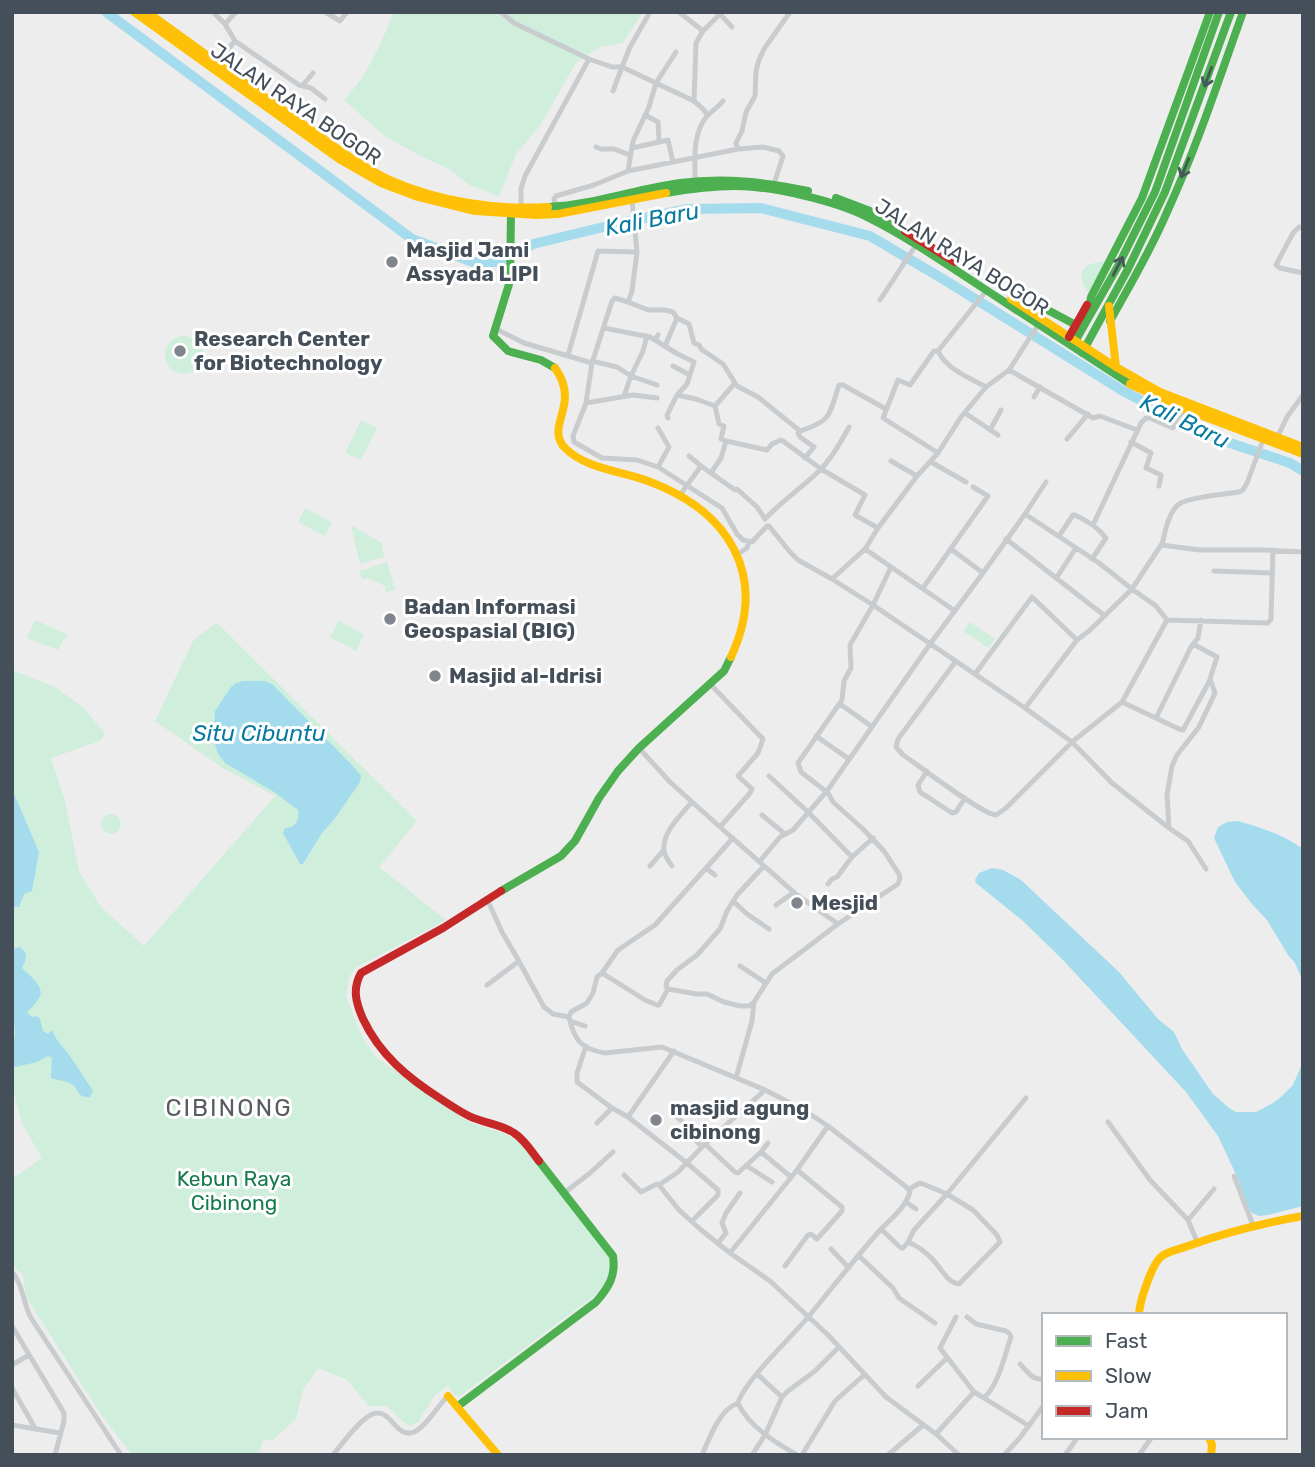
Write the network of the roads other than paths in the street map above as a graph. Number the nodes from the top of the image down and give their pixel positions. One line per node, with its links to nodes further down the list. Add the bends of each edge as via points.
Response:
1 (134, 12): 24 (main road, JALAN RAYA BOGOR)
2 (147, 12): 22 (main road, JALAN RAYA BOGOR)
3 (213, 12): 16 (street)
4 (236, 12): 16 (street)
5 (325, 12): 6 (street, via 340,21)
6 (347, 12)
7 (501, 12): 21 (street, via 514,23)
8 (650, 12): 23 (street)
9 (679, 12): 18 (street)
10 (789, 12): 36 (street, via 759,60 755,96 744,117)
11 (1210, 12): 54 (main road, via 1142,198)
12 (1219, 12): 62 (main road, one-way to 12, via 1155,192)
13 (1231, 12): 51 (main road, one-way to 51)
14 (1243, 12): 51 (main road, one-way to 51, via 1173,199)
15 (721, 13): 17 (street); 18 (street)
16 (225, 24): 19 (street)
17 (732, 27)
18 (703, 31): 30 (street, via 696,43)
19 (235, 41): 22 (street); 27 (street)
20 (676, 52): 26 (street)
21 (589, 59): 23 (street); 45 (street, via 528,169)
22 (217, 63): 24 (main road, JALAN RAYA BOGOR)
23 (622, 67): 26 (street); 28 (street)
24 (223, 71): 45 (main road, JALAN RAYA BOGOR, via 393,180 465,203); 47 (main road, JALAN RAYA BOGOR, via 351,166 383,184 464,210)
25 (313, 73): 27 (street)
26 (656, 83): 30 (street); 32 (street)
27 (303, 85): 29 (street)
28 (613, 91)
29 (325, 99)
30 (694, 101): 33 (street)
31 (723, 102): 33 (street)
32 (645, 115): 34 (street, via 658,122); 37 (street)
33 (708, 115): 38 (street, via 697,138)
34 (659, 142): 37 (street); 39 (street, via 668,141)
35 (596, 147): 37 (street)
36 (738, 149): 38 (street); 42 (street, via 779,151 783,156)
37 (631, 152): 40 (street)
38 (695, 157): 39 (street); 41 (street)
39 (673, 162): 40 (street)
40 (628, 171): 46 (street, via 555,197)
41 (695, 181): 43 (main road, JALAN RAYA BOGOR, via 738,179); 44 (main road, JALAN RAYA BOGOR)
42 (774, 184): 43 (main road, JALAN RAYA BOGOR); 58 (main road, JALAN RAYA BOGOR, via 870,211)
43 (763, 186): 44 (main road, JALAN RAYA BOGOR, via 695,188); 49 (main road, JALAN RAYA BOGOR, via 868,217)
44 (632, 201): 46 (main road, JALAN RAYA BOGOR); 47 (main road, JALAN RAYA BOGOR, via 558,214); 50 (street)
45 (521, 207): 46 (main road, JALAN RAYA BOGOR)
46 (556, 207)
47 (511, 214): 66 (main road, via 510,281)
48 (1303, 228): 52 (street, via 1293,233 1276,265)
49 (915, 248): 53 (main road, JALAN RAYA BOGOR); 55 (street)
50 (637, 252): 56 (street); 72 (street, via 598,251)
51 (1132, 272): 57 (main road); 61 (main road)
52 (1303, 272)
53 (984, 294): 58 (main road, JALAN RAYA BOGOR); 71 (street)
54 (1091, 297): 62 (main road); 63 (main road)
55 (880, 300)
56 (628, 302): 60 (street, via 673,312); 64 (street, via 613,299)
57 (1109, 306): 61 (main road); 70 (main road)
58 (1020, 309): 59 (main road, JALAN RAYA BOGOR); 65 (main road, JALAN RAYA BOGOR)
59 (1034, 313): 63 (main road, via 1042,307); 68 (main road, JALAN RAYA BOGOR)
60 (677, 318): 69 (street); 79 (street, via 689,324 694,343 723,364)
61 (1110, 321): 75 (main road)
62 (1087, 322): 68 (main road)
63 (1076, 325): 68 (main road)
64 (604, 328): 67 (street); 73 (street)
65 (1036, 328): 68 (main road, JALAN RAYA BOGOR); 76 (street)
66 (496, 329): 72 (street, via 524,343); 124 (main road, via 494,336 506,350 551,364 557,371 565,400 558,428 560,443 601,468 642,478)
67 (647, 337): 69 (street, via 656,337); 78 (street)
68 (1072, 341): 70 (main road, JALAN RAYA BOGOR)
69 (665, 346): 77 (street, via 694,362)
70 (1084, 350): 75 (main road, JALAN RAYA BOGOR); 93 (main road, JALAN RAYA BOGOR)
71 (938, 351): 81 (street, via 957,371); 90 (street, via 911,384 898,380)
72 (568, 355): 73 (street)
73 (592, 362): 78 (street, via 617,367); 88 (street)
74 (673, 366): 77 (street)
75 (1116, 367): 103 (main road, JALAN RAYA BOGOR, via 1160,392)
76 (1009, 370): 81 (street); 82 (street)
77 (690, 375): 83 (street)
78 (631, 376): 80 (street); 85 (street)
79 (735, 383): 89 (street); 100 (street)
80 (657, 385)
81 (986, 387): 92 (street)
82 (1040, 387): 86 (street); 94 (street)
83 (677, 395): 89 (street); 95 (street)
84 (1303, 395): 103 (street)
85 (624, 396): 87 (street); 88 (street)
86 (1034, 397)
87 (657, 398)
88 (586, 403): 115 (street, via 574,442 602,458 637,460)
89 (715, 406): 104 (street, via 719,424 724,426 721,439)
90 (886, 410): 100 (street, via 840,384 823,422); 108 (street, via 883,418)
91 (1001, 410): 98 (street)
92 (965, 413): 98 (street); 108 (street)
93 (1182, 413): 99 (street, via 1172,428 1148,417); 106 (main road, JALAN RAYA BOGOR)
94 (1088, 414): 99 (street); 102 (street)
95 (668, 418)
96 (849, 427): 116 (street)
97 (658, 428): 115 (street, via 669,447)
98 (990, 430): 101 (street)
99 (1138, 430): 105 (street)
100 (800, 431): 111 (street, via 799,436 814,447)
101 (998, 435)
102 (1067, 439)
103 (1276, 440): 106 (main road, JALAN RAYA BOGOR); 107 (main road, JALAN RAYA BOGOR); 109 (main road, JALAN RAYA BOGOR)
104 (726, 441): 111 (street, via 767,450 781,440); 117 (street)
105 (1131, 442): 122 (street, via 1151,453 1146,468 1161,475); 127 (street)
106 (1262, 443): 132 (street, via 1241,491 1177,505)
107 (1303, 447)
108 (938, 453): 113 (street)
109 (1303, 454)
110 (690, 456): 114 (street)
111 (805, 458): 116 (street)
112 (891, 461): 118 (street)
113 (931, 462): 118 (street); 119 (street)
114 (701, 466): 117 (street); 121 (street)
115 (658, 467): 121 (street)
116 (821, 469): 126 (street, via 778,505); 128 (street, via 865,495 855,515)
117 (711, 473): 126 (street, via 737,489)
118 (917, 476): 128 (street)
119 (966, 482)
120 (1046, 482): 125 (street)
121 (685, 486): 124 (street); 131 (street, via 722,508 737,534)
122 (1159, 486)
123 (973, 487): 135 (street, via 988,496)
124 (680, 495): 138 (main road, via 712,518)
125 (1025, 513): 129 (street); 130 (street)
126 (766, 522): 131 (street); 145 (street, via 798,560)
127 (1093, 525): 129 (street, via 1073,515); 139 (street, via 1107,538)
128 (878, 528): 134 (street)
129 (1059, 536): 133 (street)
130 (1006, 539): 142 (street); 144 (street)
131 (749, 542): 138 (street)
132 (1162, 545): 136 (street); 147 (street)
133 (1076, 548): 139 (street); 144 (street)
134 (865, 549): 140 (street); 145 (street)
135 (951, 549): 142 (street); 146 (street)
136 (1273, 550): 137 (street); 143 (street)
137 (1303, 552)
138 (738, 554): 159 (main road, via 746,583 744,622 732,658)
139 (1092, 559): 147 (street)
140 (891, 567): 146 (street); 148 (street)
141 (1214, 571): 143 (street)
142 (984, 573): 149 (street)
143 (1272, 573): 152 (street, via 1268,623)
144 (1057, 577): 150 (street)
145 (832, 579): 148 (street)
146 (923, 588): 149 (street)
147 (1132, 589): 150 (street); 151 (street)
148 (873, 605): 154 (street); 161 (street, via 850,645 851,668)
149 (955, 611): 154 (street)
150 (1105, 615): 153 (street)
151 (1167, 620): 152 (street); 160 (street)
152 (1201, 620): 155 (street)
153 (1077, 640): 157 (street, via 1031,597); 162 (street)
154 (930, 644): 156 (street); 164 (street)
155 (1193, 645): 158 (street, via 1217,657); 163 (street)
156 (956, 661): 157 (street); 169 (street, via 897,742 900,752)
157 (975, 674): 162 (street)
158 (1210, 680): 163 (street, via 1183,730); 177 (street, via 1215,693 1209,707 1172,766 1167,795)
159 (710, 685): 167 (main road); 176 (street, via 763,739 738,776 752,789)
160 (1122, 702): 163 (street); 166 (street)
161 (840, 704): 164 (street); 165 (street)
162 (1025, 708): 166 (street)
163 (1156, 718)
164 (871, 726): 168 (street)
165 (816, 736): 168 (street); 171 (street, via 798,767)
166 (1072, 742): 172 (street, via 998,814); 177 (street, via 1112,783)
167 (639, 748): 173 (street); 191 (main road, via 609,782 575,841 561,856)
168 (849, 759): 171 (street)
169 (927, 771): 172 (street); 172 (street, via 918,785 920,792 952,813)
170 (769, 776): 174 (street)
171 (827, 792): 174 (street); 180 (street)
172 (965, 798)
173 (692, 802): 176 (street); 181 (street, via 672,825)
174 (810, 813): 178 (street); 182 (street)
175 (762, 815): 178 (street)
176 (720, 827): 179 (street)
177 (1169, 828): 187 (street, via 1188,841)
178 (785, 834): 183 (street)
179 (733, 838): 183 (street); 186 (street)
180 (873, 838): 182 (street); 194 (street, via 897,870 898,884)
181 (663, 851): 184 (street); 185 (street)
182 (852, 857): 189 (street)
183 (762, 863): 190 (street); 192 (street)
184 (650, 866)
185 (672, 866)
186 (707, 869): 188 (street); 198 (street, via 655,925 621,947)
187 (1206, 869)
188 (715, 875)
189 (828, 884)
190 (794, 892): 193 (street); 194 (street)
191 (487, 899): 196 (street); 230 (main road, via 361,973 355,998 368,1032 396,1067 467,1115 516,1132)
192 (733, 901): 195 (street); 201 (street, via 720,929 667,981)
193 (776, 905)
194 (838, 924): 199 (street)
195 (769, 929)
196 (519, 961): 200 (street); 203 (street, via 544,1007)
197 (740, 967): 199 (street)
198 (602, 973): 201 (street, via 657,1006); 203 (street, via 587,1003 571,1012)
199 (766, 983): 202 (street)
200 (487, 985)
201 (668, 989): 202 (street, via 707,994 740,1006)
202 (754, 1002): 207 (street)
203 (569, 1019): 204 (street); 205 (street, via 574,1036)
204 (585, 1026)
205 (586, 1046): 206 (street, via 605,1053 659,1047); 210 (street, via 577,1082)
206 (674, 1051): 207 (street); 211 (street)
207 (736, 1078): 208 (street)
208 (765, 1090): 215 (street); 217 (street)
209 (1026, 1098): 232 (street)
210 (612, 1108): 211 (street); 214 (street)
211 (628, 1117): 220 (street)
212 (677, 1118): 217 (street)
213 (1108, 1122): 236 (street, via 1150,1180)
214 (597, 1123)
215 (828, 1126): 222 (street); 228 (street)
216 (768, 1143): 219 (street)
217 (703, 1146): 220 (street); 221 (street, via 736,1173)
218 (613, 1152): 230 (street)
219 (761, 1152): 221 (street); 225 (street)
220 (687, 1163): 227 (street); 237 (street, via 719,1192)
221 (747, 1166): 226 (street)
222 (797, 1170): 225 (street); 246 (street, via 842,1211 819,1238 809,1234)
223 (624, 1175): 227 (street, via 641,1192)
224 (1234, 1176): 238 (street)
225 (791, 1177): 244 (street)
226 (772, 1182)
227 (659, 1185): 237 (street)
228 (909, 1189): 232 (street, via 920,1183); 233 (street)
229 (1214, 1189): 236 (street)
230 (564, 1193): 270 (main road, via 613,1256 611,1284 596,1302)
231 (740, 1193): 241 (street, via 723,1219 726,1233)
232 (947, 1194): 240 (street); 240 (street, via 973,1210 999,1238 999,1244 959,1284 952,1283 933,1260)
233 (906, 1202): 234 (street); 239 (street)
234 (916, 1209)
235 (1303, 1216): 238 (main road)
236 (1188, 1220): 242 (street)
237 (692, 1221): 241 (street)
238 (1253, 1225): 242 (main road)
239 (881, 1230): 240 (street, via 901,1248); 245 (street)
240 (908, 1242)
241 (718, 1243): 244 (street)
242 (1198, 1244): 249 (main road, via 1165,1254 1149,1277)
243 (831, 1249): 247 (street)
244 (730, 1253): 250 (street, via 770,1281)
245 (859, 1256): 247 (street); 253 (street, via 898,1298)
246 (785, 1266)
247 (849, 1268): 250 (street)
248 (12, 1272): 282 (street, via 31,1318)
249 (1139, 1313)
250 (808, 1317): 255 (street); 260 (street)
251 (956, 1317): 257 (street, via 940,1346)
252 (967, 1317): 268 (street, via 976,1324 1009,1332 1011,1337)
253 (935, 1323)
254 (12, 1326): 256 (street)
255 (839, 1347): 261 (street); 267 (street)
256 (29, 1355): 259 (street); 276 (street, via 64,1413)
257 (947, 1358): 263 (street); 265 (street)
258 (1020, 1364): 262 (street, via 1034,1378)
259 (12, 1365)
260 (757, 1374): 267 (street); 269 (street)
261 (864, 1375): 273 (street, via 888,1400); 287 (street, via 831,1406)
262 (1042, 1379)
263 (918, 1386)
264 (13, 1391): 275 (street)
265 (974, 1392): 268 (street); 277 (street)
266 (448, 1395): 270 (main road); 283 (street, via 413,1433 401,1431 383,1414 372,1414)
267 (782, 1397): 278 (street)
268 (984, 1398): 274 (street)
269 (738, 1403): 278 (street); 285 (street, via 719,1420)
270 (458, 1406): 284 (main road)
271 (1042, 1408): 274 (street)
272 (12, 1425): 275 (street)
273 (923, 1425): 277 (street); 288 (street)
274 (1029, 1426): 290 (street)
275 (35, 1428): 276 (street)
276 (60, 1433): 281 (street)
277 (936, 1434): 289 (street)
278 (765, 1435): 286 (street); 287 (street)
279 (1077, 1439): 291 (street)
280 (1151, 1439): 292 (street)
281 (55, 1455)
282 (121, 1455)
283 (333, 1455)
284 (498, 1455)
285 (702, 1455)
286 (752, 1455)
287 (799, 1455)
288 (888, 1455)
289 (959, 1455)
290 (1004, 1455)
291 (1065, 1455)
292 (1139, 1455)

